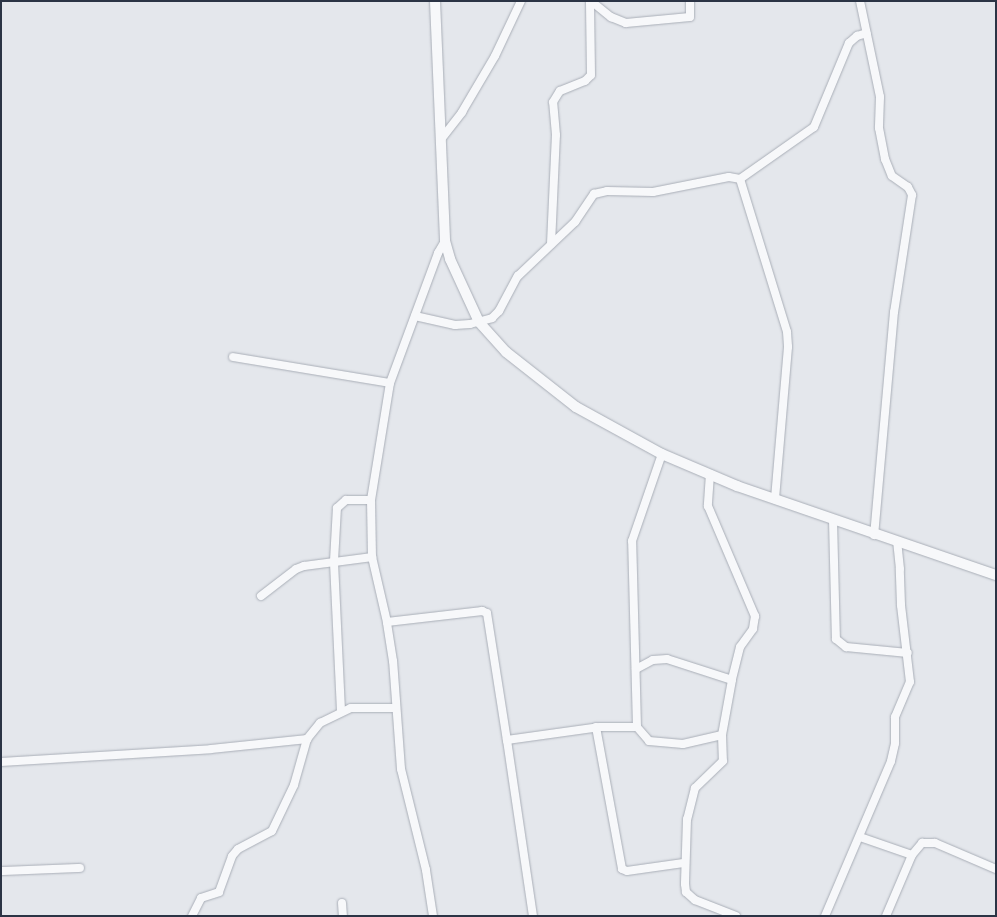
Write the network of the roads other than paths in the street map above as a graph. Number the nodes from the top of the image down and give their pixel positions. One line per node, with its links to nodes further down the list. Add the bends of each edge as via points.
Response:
1 (435, 1): 7 (street)
2 (521, 1): 7 (street, via 495,56 462,112)
3 (591, 1): 4 (street, via 611,17 626,23 690,17); 10 (street, via 591,75 585,82 560,90 553,102 556,135)
4 (690, 1)
5 (860, 1): 6 (street)
6 (867, 33): 8 (street, via 857,36 849,43 814,127); 20 (street, via 880,97 879,128 885,159 892,176 908,188 912,195 894,312)
7 (442, 138): 9 (street)
8 (740, 179): 10 (street, via 729,177 653,192 600,191 590,197 575,222); 17 (street, via 788,340)
9 (445, 241): 11 (street, via 438,253); 12 (street, via 450,259)
10 (551, 244): 12 (street, via 518,276 499,311 492,318)
11 (415, 316): 12 (street, via 455,325); 14 (street, via 398,355)
12 (479, 322): 15 (street, via 506,352 561,397)
13 (233, 357): 14 (street)
14 (390, 384): 18 (street)
15 (662, 454): 16 (street); 28 (street, via 632,541)
16 (710, 474): 17 (street); 29 (street, via 708,506 755,616 753,629 740,647)
17 (775, 499): 19 (street)
18 (371, 500): 22 (street); 23 (street, via 346,500 340,503 337,508)
19 (833, 520): 20 (street); 27 (street, via 836,639 846,647)
20 (874, 535): 21 (street)
21 (897, 542): 24 (street); 27 (street, via 901,605)
22 (372, 557): 23 (street); 26 (street)
23 (334, 561): 25 (street, via 296,569); 31 (street)
24 (996, 575)
25 (261, 596)
26 (387, 622): 30 (street); 36 (street, via 482,611 486,613)
27 (908, 653): 38 (street, via 910,682 895,717 894,752)
28 (636, 668): 29 (street, via 653,660 668,659); 33 (street)
29 (732, 680): 34 (street)
30 (395, 708): 31 (street, via 351,708); 47 (street, via 405,790 426,870)
31 (341, 711): 35 (street, via 320,723)
32 (596, 727): 33 (street); 36 (street); 40 (street, via 622,869 627,871)
33 (638, 727): 34 (street, via 649,741 683,744)
34 (722, 735): 40 (street, via 721,766 704,777 695,788 687,819)
35 (307, 739): 37 (street, via 211,749); 45 (street, via 294,785 272,831 238,849 232,856 219,892 201,898)
36 (507, 740): 48 (street)
37 (1, 762)
38 (860, 838): 39 (street); 50 (street)
39 (912, 855): 42 (street, via 922,843 928,841); 51 (street)
40 (683, 862): 49 (street, via 684,884 690,896)
41 (80, 868): 43 (street)
42 (996, 869)
43 (1, 871)
44 (342, 903): 46 (street)
45 (192, 916)
46 (343, 916)
47 (433, 916)
48 (534, 916)
49 (736, 916)
50 (825, 916)
51 (886, 916)

